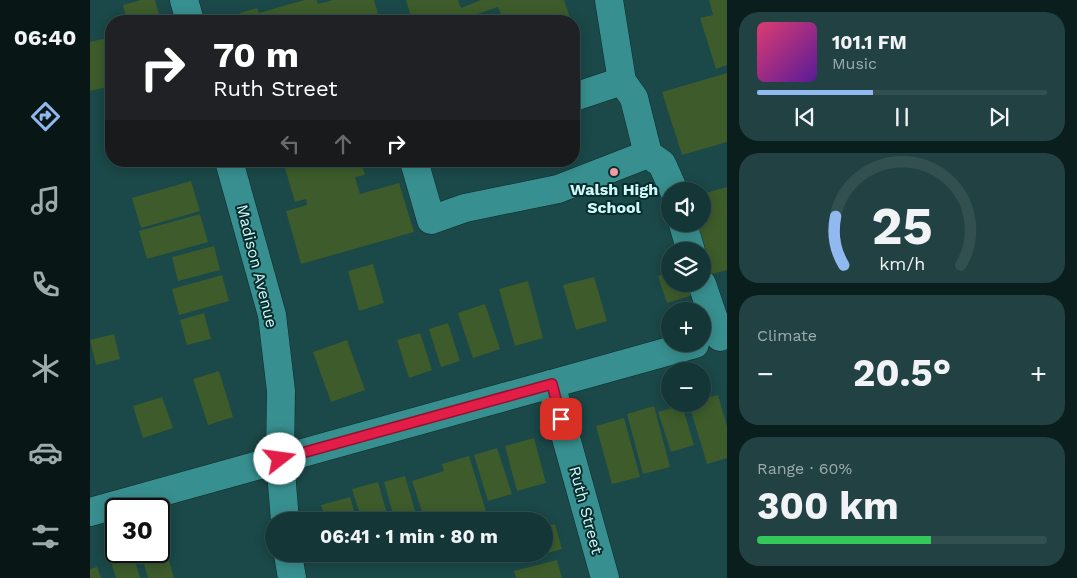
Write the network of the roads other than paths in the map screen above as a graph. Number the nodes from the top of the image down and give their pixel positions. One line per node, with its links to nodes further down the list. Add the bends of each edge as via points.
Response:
1 (184, 0): 3 (street)
2 (609, 0): 4 (street)
3 (188, 15)
4 (622, 81): 5 (street); 6 (street, via 634,98)
5 (580, 96)
6 (648, 154): 8 (street, via 558,189 465,208 431,220); 9 (street, via 662,164)
7 (231, 167): 12 (street, Madison Avenue, via 272,315 280,391)
8 (416, 167)
9 (670, 182)
10 (665, 352): 11 (street)
11 (552, 384): 12 (street); 17 (street, Ruth Street)
12 (280, 459): 13 (street); 14 (street, Madison Avenue)
13 (90, 512)
14 (284, 512)
15 (289, 562): 16 (street)
16 (292, 578)
17 (605, 578)

